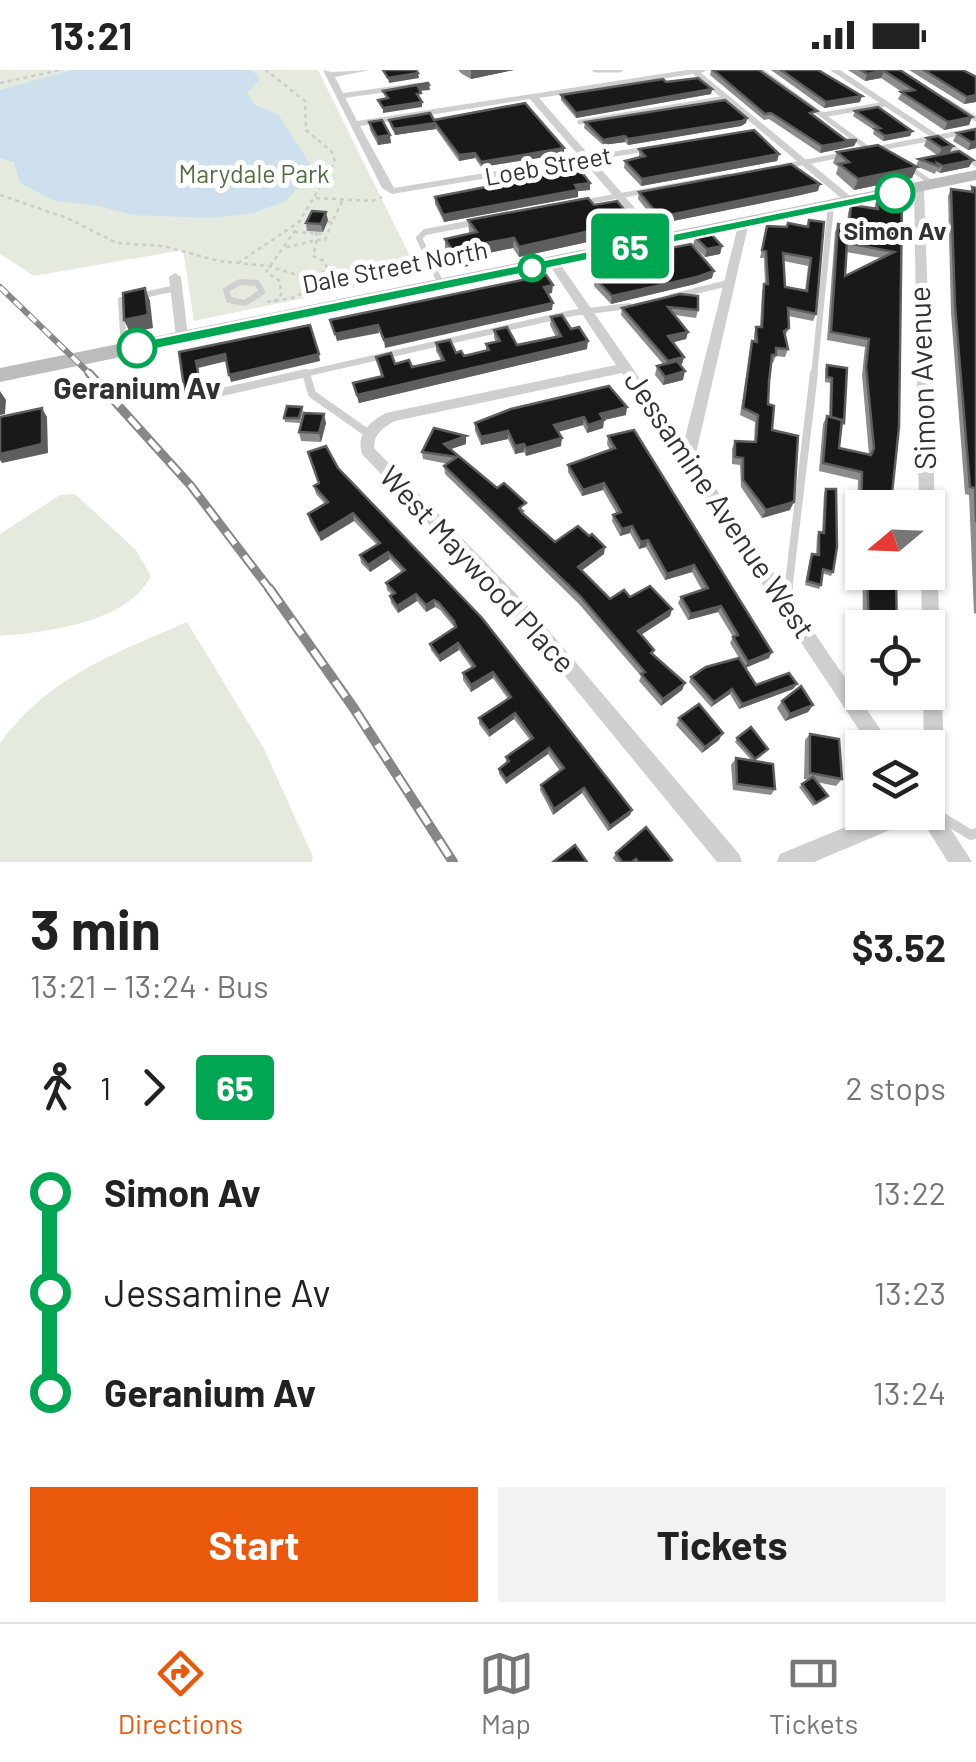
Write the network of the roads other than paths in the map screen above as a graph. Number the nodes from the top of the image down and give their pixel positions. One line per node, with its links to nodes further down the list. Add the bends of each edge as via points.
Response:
1 (366, 70): 7 (street)
2 (616, 70): 8 (lane)
3 (703, 70): 6 (street)
4 (760, 70): 16 (lane)
5 (834, 70): 15 (street)
6 (693, 71): 10 (street); 13 (street)
7 (328, 72): 11 (street)
8 (596, 72): 10 (lane)
9 (423, 84): 11 (lane)
10 (610, 85): 12 (street)
11 (340, 96): 19 (street)
12 (532, 96): 19 (street); 25 (street)
13 (727, 98): 18 (lane); 26 (street)
14 (944, 99): 17 (lane)
15 (886, 104): 16 (lane); 21 (street)
16 (822, 115): 23 (lane)
17 (976, 119)
18 (580, 122)
19 (355, 124): 25 (street, Loeb Street, via 392,191)
20 (976, 130): 21 (lane)
21 (936, 138): 23 (lane); 28 (street)
22 (666, 146): 25 (street, Loeb Street)
23 (872, 150): 24 (lane); 26 (lane)
24 (884, 156)
25 (587, 159): 32 (street)
26 (804, 162): 29 (lane); 33 (street)
27 (903, 162): 31 (lane)
28 (974, 163): 31 (main road, Dale Street North)
29 (767, 169)
30 (730, 176): 32 (lane)
31 (926, 186): 33 (main road, Dale Street North); 56 (street, Simon Avenue)
32 (618, 196): 34 (lane); 38 (street)
33 (851, 201): 35 (main road, Dale Street North)
34 (580, 203)
35 (830, 205): 37 (main road, Dale Street North); 58 (lane)
36 (483, 221): 42 (lane, via 419,238)
37 (744, 222): 38 (main road, Dale Street North); 41 (street)
38 (657, 240): 39 (main road, Dale Street North)
39 (554, 263): 42 (main road, Dale Street North); 46 (street, Jessamine Avenue West)
40 (175, 282): 48 (street); 49 (lane, via 121,300)
41 (728, 283): 43 (lane); 55 (street)
42 (442, 286): 47 (main road, Dale Street North)
43 (656, 300)
44 (246, 302): 44 (lane, via 262,292 256,283 226,290 229,300); 47 (lane)
45 (638, 304): 46 (lane)
46 (588, 314): 50 (street, Jessamine Avenue West); 51 (lane)
47 (249, 317): 48 (main road, Dale Street North)
48 (182, 337): 49 (main road, Dale Street North)
49 (124, 351): 52 (main road, Dale Street North)
50 (625, 368): 54 (street, West Maywood Place, via 396,416); 55 (street, Jessamine Avenue West)
51 (306, 373): 53 (lane); 54 (lane, via 312,394)
52 (0, 374)
53 (212, 394)
54 (369, 434): 65 (street, West Maywood Place, via 370,457 520,609)
55 (687, 459): 58 (street, Jessamine Avenue West)
56 (927, 490)
57 (930, 590): 60 (street)
58 (786, 605): 59 (street, Jessamine Avenue West)
59 (871, 730)
60 (934, 730)
61 (945, 820): 64 (lane)
62 (865, 830): 66 (street)
63 (940, 830): 67 (street)
64 (976, 833)
65 (730, 862)
66 (788, 862)
67 (961, 862)

